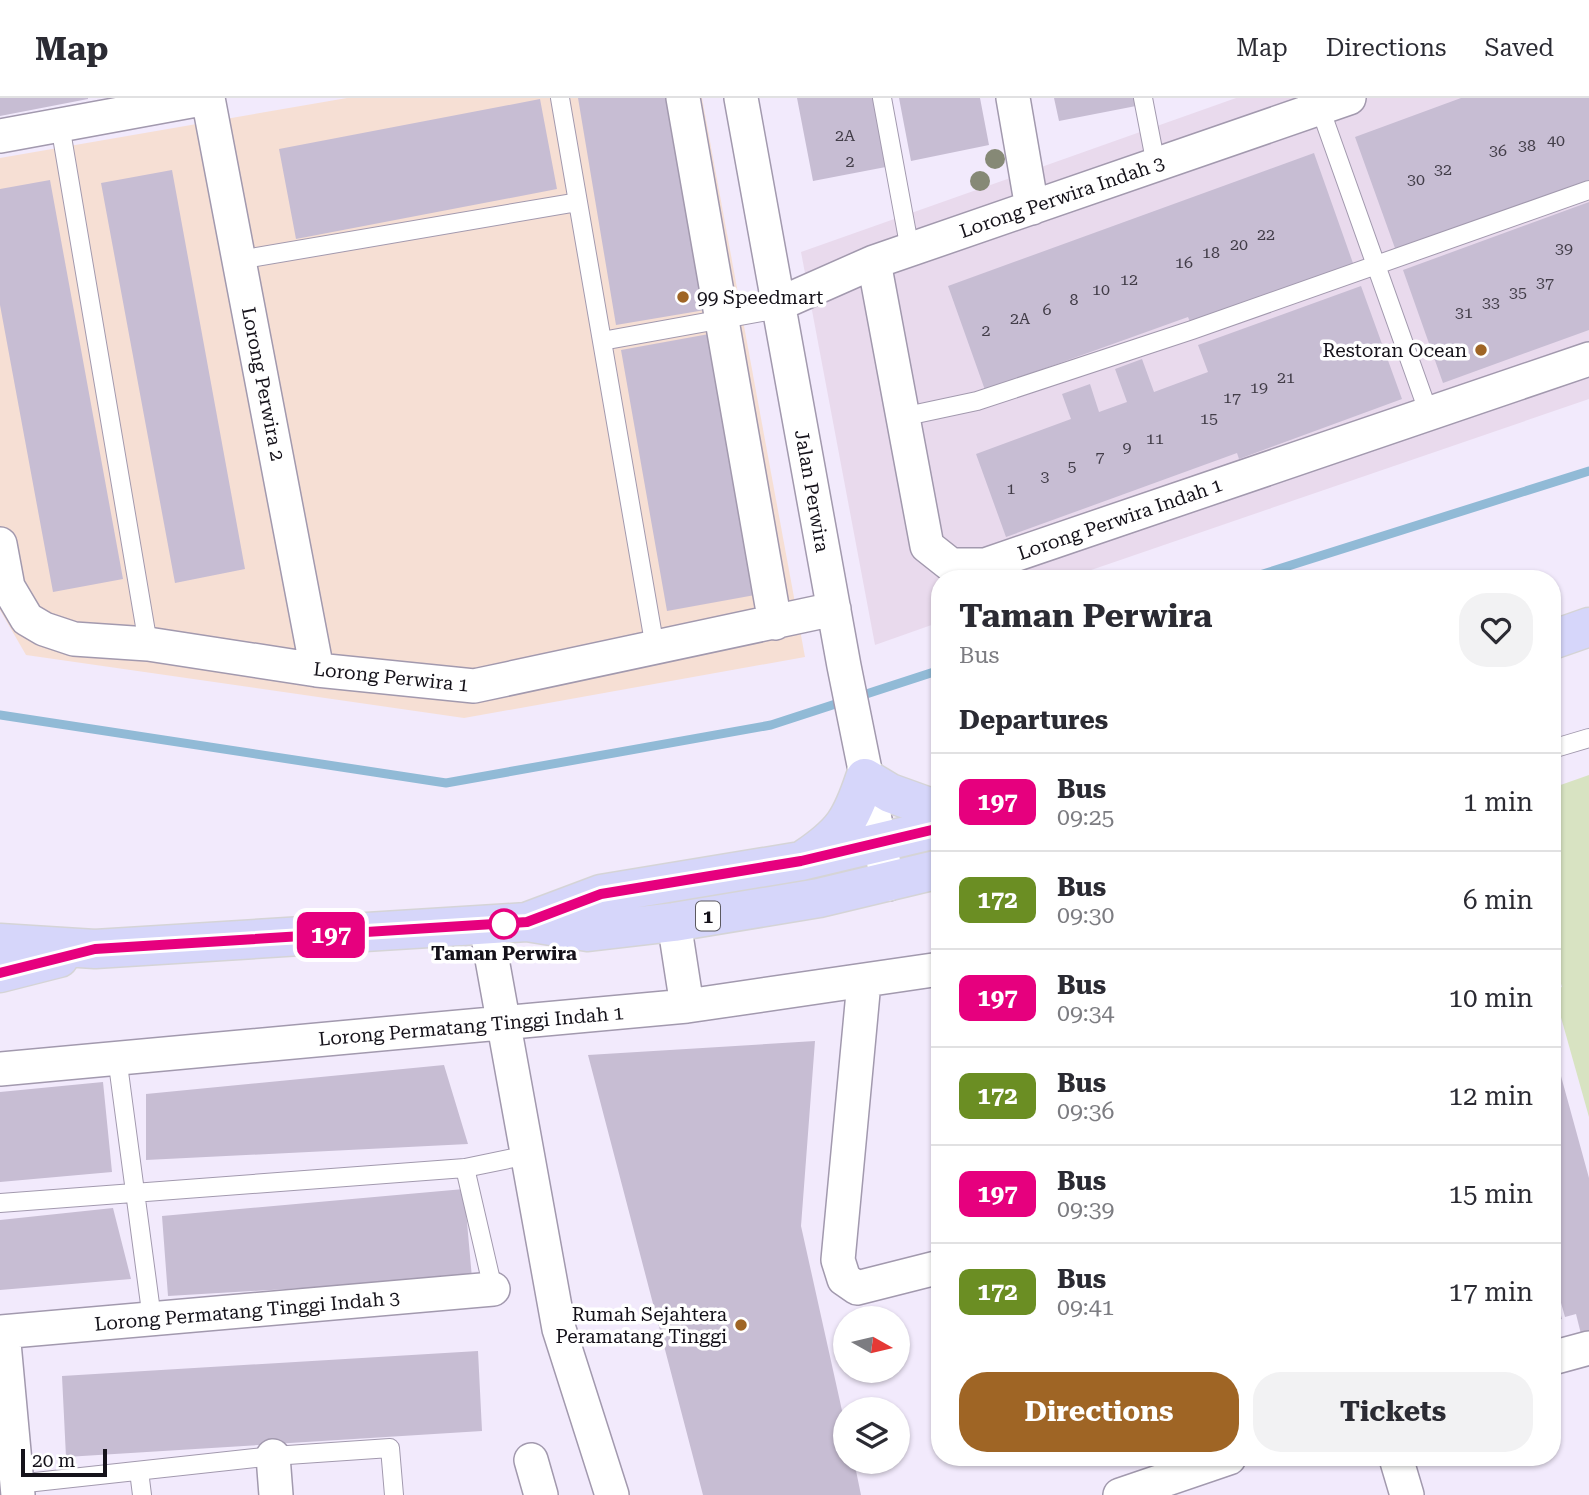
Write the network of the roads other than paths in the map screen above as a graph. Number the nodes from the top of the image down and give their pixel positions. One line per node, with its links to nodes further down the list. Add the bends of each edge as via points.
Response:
1 (207, 98): 10 (street); 17 (street, Lorong Perwira 2)
2 (560, 98): 14 (lane)
3 (682, 98): 21 (street)
4 (741, 98): 20 (street, Jalan Perwira)
5 (883, 98): 16 (lane)
6 (1013, 98): 15 (street)
7 (1143, 98): 12 (lane)
8 (1335, 103): 9 (street, Lorong Perwira Indah 3); 19 (lane)
9 (1269, 111): 12 (street, Lorong Perwira Indah 3)
10 (60, 125): 11 (street); 32 (lane)
11 (0, 136)
12 (1156, 165): 15 (street, Lorong Perwira Indah 3)
13 (1589, 190): 19 (lane)
14 (578, 202): 17 (lane); 22 (lane)
15 (1032, 208): 16 (street, Lorong Perwira Indah 3)
16 (910, 250): 18 (street, Lorong Perwira Indah 3)
17 (239, 260): 34 (street, Lorong Perwira 2)
18 (874, 262): 20 (street, Lorong Perwira Indah 3); 25 (street, Lorong Perwira Indah 1)
19 (1376, 265): 24 (lane); 25 (lane, via 977,401)
20 (779, 307): 21 (lane); 28 (street, Jalan Perwira)
21 (722, 320): 22 (lane); 29 (street)
22 (602, 341): 33 (lane)
23 (1589, 359): 24 (street, Lorong Perwira Indah 1)
24 (1429, 414): 25 (street, Lorong Perwira Indah 1, via 985,565 951,565 927,546)
25 (902, 417)
26 (0, 544): 27 (street, Lorong Perwira 1)
27 (4, 588): 32 (street, Lorong Perwira 1, via 27,619 44,629 74,639)
28 (834, 609): 29 (street, Lorong Perwira 1); 37 (street, Jalan Perwira)
29 (775, 623): 33 (street, Lorong Perwira 1)
30 (1589, 627): 31 (highway)
31 (1561, 637)
32 (148, 643): 34 (street, Lorong Perwira 1)
33 (655, 648): 34 (street, Lorong Perwira 1, via 474,686)
34 (317, 670)
35 (1589, 738): 36 (lane)
36 (1561, 746)
37 (865, 778): 38 (highway); 40 (street, Jalan Perwira); 41 (highway, via 854,810 835,838)
38 (931, 808)
39 (931, 830): 40 (highway, 1)
40 (879, 844): 41 (highway, 1); 43 (street, Jalan Perwira)
41 (801, 861): 44 (highway, 1, via 601,894)
42 (931, 872): 43 (highway, 1)
43 (888, 884): 45 (highway, 1)
44 (527, 922): 45 (highway, 1, via 588,932); 46 (highway, 1)
45 (674, 922): 52 (street)
46 (486, 926): 48 (highway, 1); 53 (street)
47 (0, 943): 48 (highway, 1)
48 (95, 949): 50 (highway, 1)
49 (931, 971): 51 (street, Lorong Permatang Tinggi Indah 1)
50 (0, 973)
51 (864, 982): 52 (street, Lorong Permatang Tinggi Indah 1); 60 (street, via 838,1260 844,1279 857,1288)
52 (687, 1006): 53 (street, Lorong Permatang Tinggi Indah 1)
53 (504, 1024): 54 (street, Lorong Permatang Tinggi Indah 1); 56 (street)
54 (117, 1057): 55 (street, Lorong Permatang Tinggi Indah 1); 58 (lane)
55 (0, 1069)
56 (527, 1155): 57 (lane); 76 (street, via 559,1329)
57 (466, 1168): 58 (lane); 61 (lane)
58 (136, 1192): 59 (lane); 62 (lane)
59 (0, 1203)
60 (931, 1269)
61 (493, 1289): 62 (street, Lorong Permatang Tinggi Indah 3)
62 (152, 1319): 63 (street, Lorong Permatang Tinggi Indah 3)
63 (2, 1332): 71 (street)
64 (1589, 1348): 65 (street)
65 (1561, 1356)
66 (273, 1456): 70 (lane); 73 (street); 74 (lane, via 390,1447)
67 (531, 1460): 75 (street)
68 (1205, 1466): 77 (street)
69 (1398, 1466): 78 (street)
70 (139, 1471): 71 (lane); 72 (lane)
71 (18, 1490)
72 (142, 1495)
73 (276, 1495)
74 (394, 1495)
75 (541, 1495)
76 (612, 1495)
77 (1120, 1495)
78 (1406, 1495)

